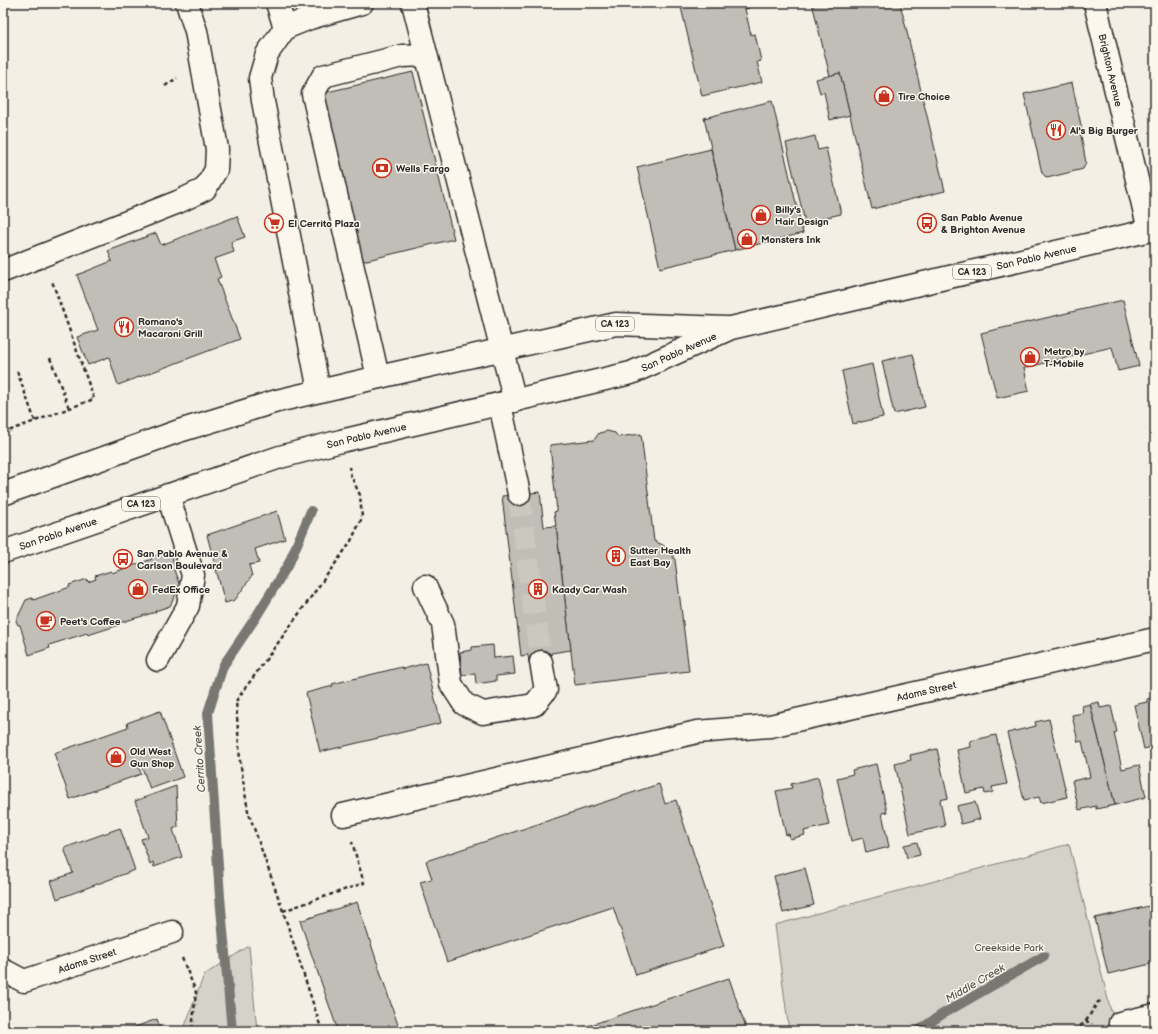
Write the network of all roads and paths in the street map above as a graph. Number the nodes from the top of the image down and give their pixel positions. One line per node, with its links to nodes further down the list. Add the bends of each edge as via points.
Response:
1 (187, 3): 11 (main road, via 198,39 216,149 216,170 205,189)
2 (277, 3): 6 (main road)
3 (362, 3): 6 (main road)
4 (413, 3): 7 (main road)
5 (1095, 3): 10 (main road, Brighton Avenue)
6 (285, 28): 18 (main road, via 267,54 260,78)
7 (426, 55): 14 (main road); 17 (main road, via 402,56 323,76 313,94)
8 (179, 76): 9 (path)
9 (165, 86)
10 (1152, 229): 13 (main road, San Pablo Avenue / CA 123)
11 (43, 254): 12 (main road); 20 (path, via 94,399)
12 (3, 271)
13 (731, 328): 14 (main road, San Pablo Avenue / CA 123, via 616,324); 19 (main road, San Pablo Avenue / CA 123, via 631,373)
14 (502, 349): 17 (main road, San Pablo Avenue / CA 123); 19 (main road)
15 (50, 358): 20 (path)
16 (17, 371): 21 (path)
17 (378, 377): 18 (main road, San Pablo Avenue / CA 123)
18 (319, 391): 24 (main road, San Pablo Avenue / CA 123, via 179,431)
19 (507, 403): 25 (main road); 26 (main road, San Pablo Avenue / CA 123, via 280,457)
20 (69, 408): 21 (path)
21 (35, 421): 22 (path)
22 (3, 432)
23 (351, 476): 33 (path, via 360,495 362,518 350,544 236,701 240,761 248,811)
24 (3, 494)
25 (519, 494)
26 (168, 495): 27 (main road, San Pablo Avenue / CA 123); 30 (main road, via 193,575 188,606)
27 (3, 552)
28 (425, 586): 31 (main road, via 442,624 450,684 464,704 483,713 534,704 546,690)
29 (1155, 639): 32 (main road, Adams Street, via 770,726 697,732)
30 (158, 660)
31 (542, 662)
32 (343, 815): 33 (path, via 364,883)
33 (283, 911): 40 (path)
34 (172, 932): 35 (main road, Adams Street, via 24,981); 39 (path, via 196,992)
35 (3, 970)
36 (1155, 1015): 37 (main road)
37 (1120, 1023)
38 (1091, 1024): 41 (path, via 1086,1021)
39 (192, 1031)
40 (322, 1031)
41 (1075, 1031)

